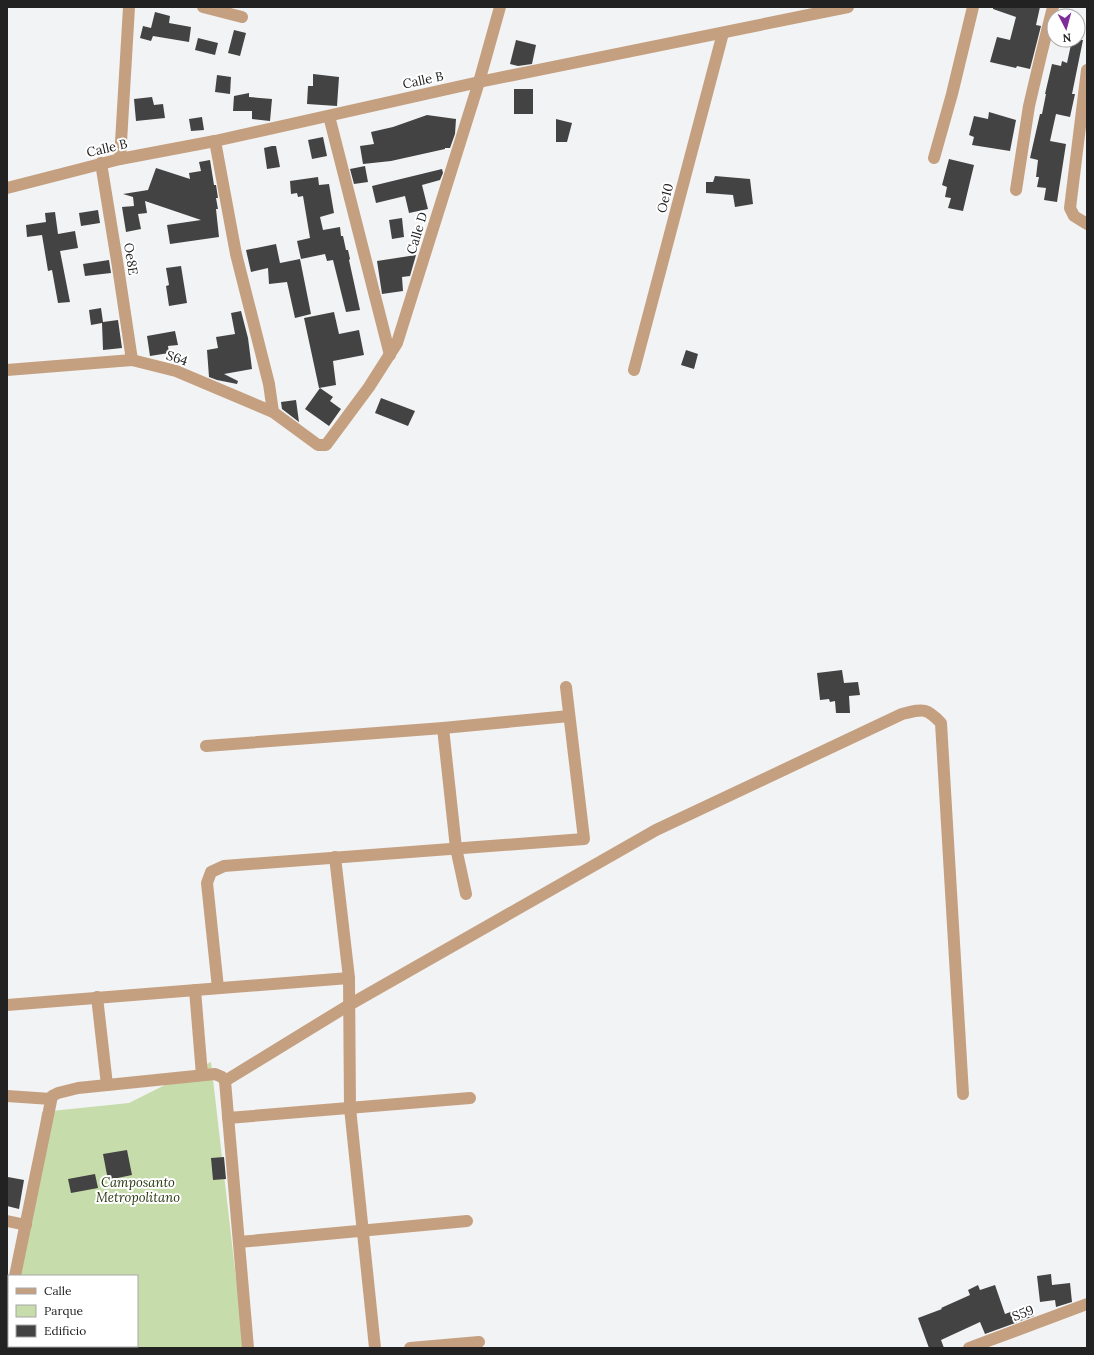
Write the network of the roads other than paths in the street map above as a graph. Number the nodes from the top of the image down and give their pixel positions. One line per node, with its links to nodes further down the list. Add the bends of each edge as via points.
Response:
1 (129, 7): 14 (street)
2 (204, 7): 7 (street)
3 (500, 7): 10 (street, Calle D)
4 (848, 7): 8 (street, Calle B)
5 (973, 7): 13 (street)
6 (1054, 7): 17 (street, via 1029,106)
7 (242, 17)
8 (723, 33): 10 (street, Calle B); 22 (street, Oe10)
9 (1087, 70): 18 (street, via 1070,208 1074,216)
10 (479, 82): 11 (street, Calle B); 19 (street, Calle D, via 397,343)
11 (329, 116): 12 (street, Calle B); 19 (street)
12 (215, 141): 14 (street, Calle B); 23 (street, via 236,254 269,384)
13 (934, 158)
14 (120, 159): 15 (street, Calle B)
15 (101, 163): 16 (street, Calle B); 20 (street, Oe8E)
16 (7, 188)
17 (1016, 190)
18 (1087, 224)
19 (390, 355): 24 (street, Calle D, via 329,442)
20 (132, 360): 21 (street, S64); 23 (street, S64, via 176,371)
21 (7, 370)
22 (634, 370)
23 (273, 412): 24 (street, S64)
24 (322, 446)
25 (566, 687): 26 (street)
26 (570, 716): 27 (street); 29 (street, via 584,839)
27 (443, 728): 28 (street); 29 (street)
28 (206, 746)
29 (456, 848): 30 (street); 31 (street)
30 (335, 857): 32 (street); 33 (street, via 224,866 212,872 207,883)
31 (466, 894)
32 (349, 978): 33 (street); 37 (street)
33 (218, 988): 34 (street)
34 (195, 990): 35 (street); 38 (street)
35 (97, 998): 36 (street); 40 (street)
36 (7, 1005)
37 (349, 1005): 39 (street); 41 (street, via 656,830 902,714 920,710 931,713 941,723); 45 (street)
38 (202, 1075): 39 (street, via 215,1074); 40 (street)
39 (225, 1081): 46 (street)
40 (107, 1085): 44 (street, via 58,1093)
41 (963, 1094)
42 (7, 1096): 44 (street)
43 (470, 1098): 45 (street)
44 (51, 1099): 49 (street)
45 (350, 1108): 46 (street); 50 (street)
46 (228, 1118): 51 (street)
47 (7, 1221): 49 (street)
48 (467, 1221): 50 (street)
49 (26, 1225): 52 (street)
50 (363, 1230): 51 (street); 57 (street)
51 (239, 1242): 56 (street)
52 (15, 1275)
53 (1087, 1304): 55 (street, S59)
54 (479, 1342): 58 (street)
55 (976, 1347)
56 (248, 1348)
57 (375, 1348)
58 (410, 1348)

